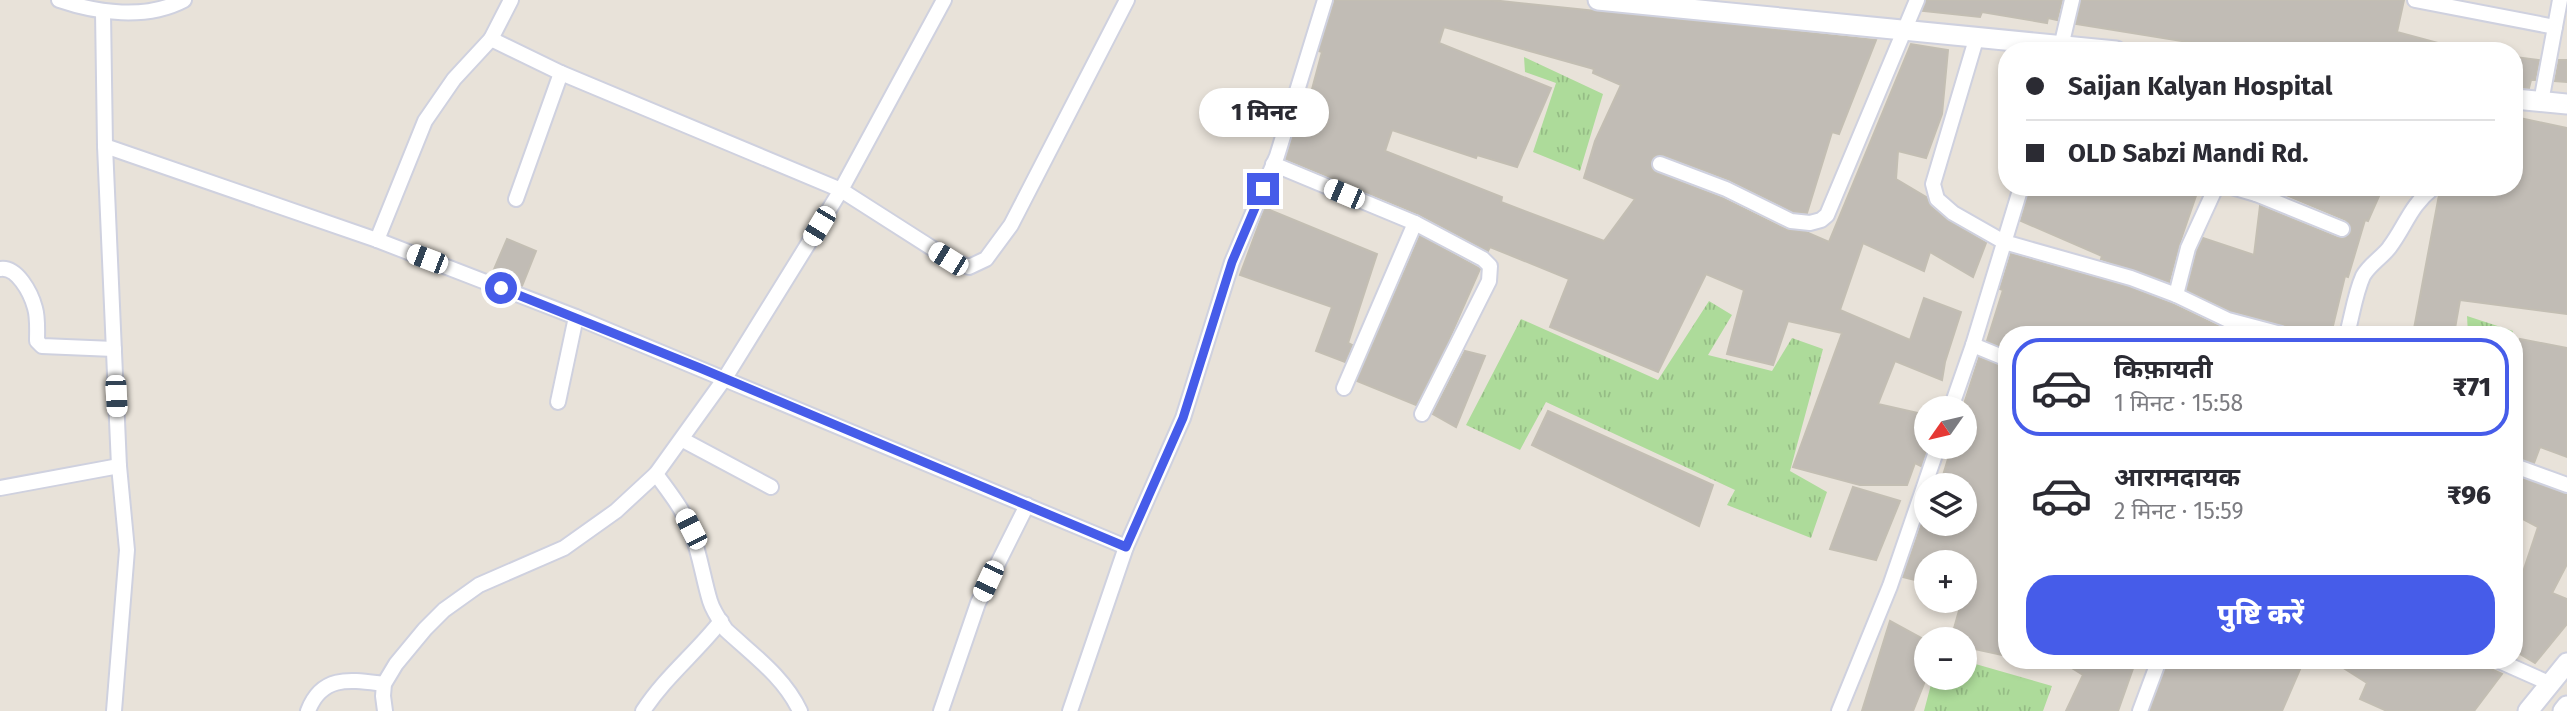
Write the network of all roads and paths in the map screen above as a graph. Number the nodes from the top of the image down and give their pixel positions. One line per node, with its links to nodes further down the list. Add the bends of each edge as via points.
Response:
1 (59, 0): 13 (street)
2 (184, 0): 13 (street, via 144,11)
3 (511, 0): 17 (street)
4 (944, 0): 27 (street)
5 (1127, 0): 27 (street, via 1011,225 986,260 969,267 948,259)
6 (1325, 0): 25 (street)
7 (1598, 0): 12 (main road)
8 (1917, 0): 15 (street)
9 (2071, 0): 19 (street)
10 (2415, 0): 14 (street)
11 (2560, 0): 14 (street)
12 (1628, 1): 15 (main road)
13 (103, 12): 24 (street)
14 (2555, 27): 22 (street)
15 (1906, 29): 16 (main road); 26 (street, via 1821,220 1791,221 1727,188)
16 (1976, 36): 18 (main road); 36 (street, via 1933,184 1937,198 1953,213)
17 (491, 39): 20 (street); 35 (street, via 453,79 425,121)
18 (2018, 42)
19 (2062, 42)
20 (561, 73): 27 (street); 32 (street)
21 (2523, 100): 22 (main road)
22 (2541, 102): 23 (main road)
23 (2567, 104)
24 (105, 146): 35 (street); 43 (street)
25 (1273, 164): 33 (street); 59 (street, via 1232,262 1183,418)
26 (1660, 164)
27 (841, 190): 45 (street)
28 (2018, 196): 36 (street)
29 (2212, 196): 38 (street, via 2188,248)
30 (2268, 196): 34 (street)
31 (2425, 196): 41 (street, via 2362,278)
32 (516, 199)
33 (1415, 223): 46 (street); 49 (street, via 1489,266 1489,281)
34 (2342, 229)
35 (377, 240): 39 (street)
36 (2004, 242): 38 (street); 42 (street)
37 (0, 269): 43 (street, via 15,273 27,289 36,309 37,341 42,346)
38 (2176, 295): 40 (street)
39 (576, 317): 45 (street); 48 (street)
40 (2251, 326)
41 (2349, 326)
42 (1973, 345): 44 (street); 47 (street)
43 (114, 349): 52 (street)
44 (1998, 355)
45 (725, 378): 50 (street); 58 (street)
46 (1344, 388)
47 (1955, 396)
48 (558, 402)
49 (1422, 414)
50 (683, 440): 54 (street); 56 (street)
51 (1934, 459): 74 (street, via 1890,586)
52 (119, 466): 57 (street); 67 (street, via 127,550)
53 (2523, 469): 55 (street)
54 (656, 474): 60 (street, via 691,529 710,603); 64 (street, via 564,548 479,585 444,610)
55 (2567, 485)
56 (771, 487)
57 (0, 488)
58 (1027, 505): 59 (street); 72 (street, via 978,603)
59 (1126, 547): 73 (street)
60 (721, 621): 70 (street, via 659,687); 71 (street, via 778,678)
61 (2567, 663): 65 (main road)
62 (2156, 669): 75 (street)
63 (2517, 669): 65 (street)
64 (384, 684): 68 (street, via 332,683); 69 (street)
65 (2551, 684): 76 (main road)
66 (2567, 706): 77 (main road)
67 (114, 711)
68 (307, 711)
69 (385, 711)
70 (643, 711)
71 (800, 711)
72 (941, 711)
73 (1070, 711)
74 (1839, 711)
75 (2140, 711)
76 (2528, 711)
77 (2563, 711)

